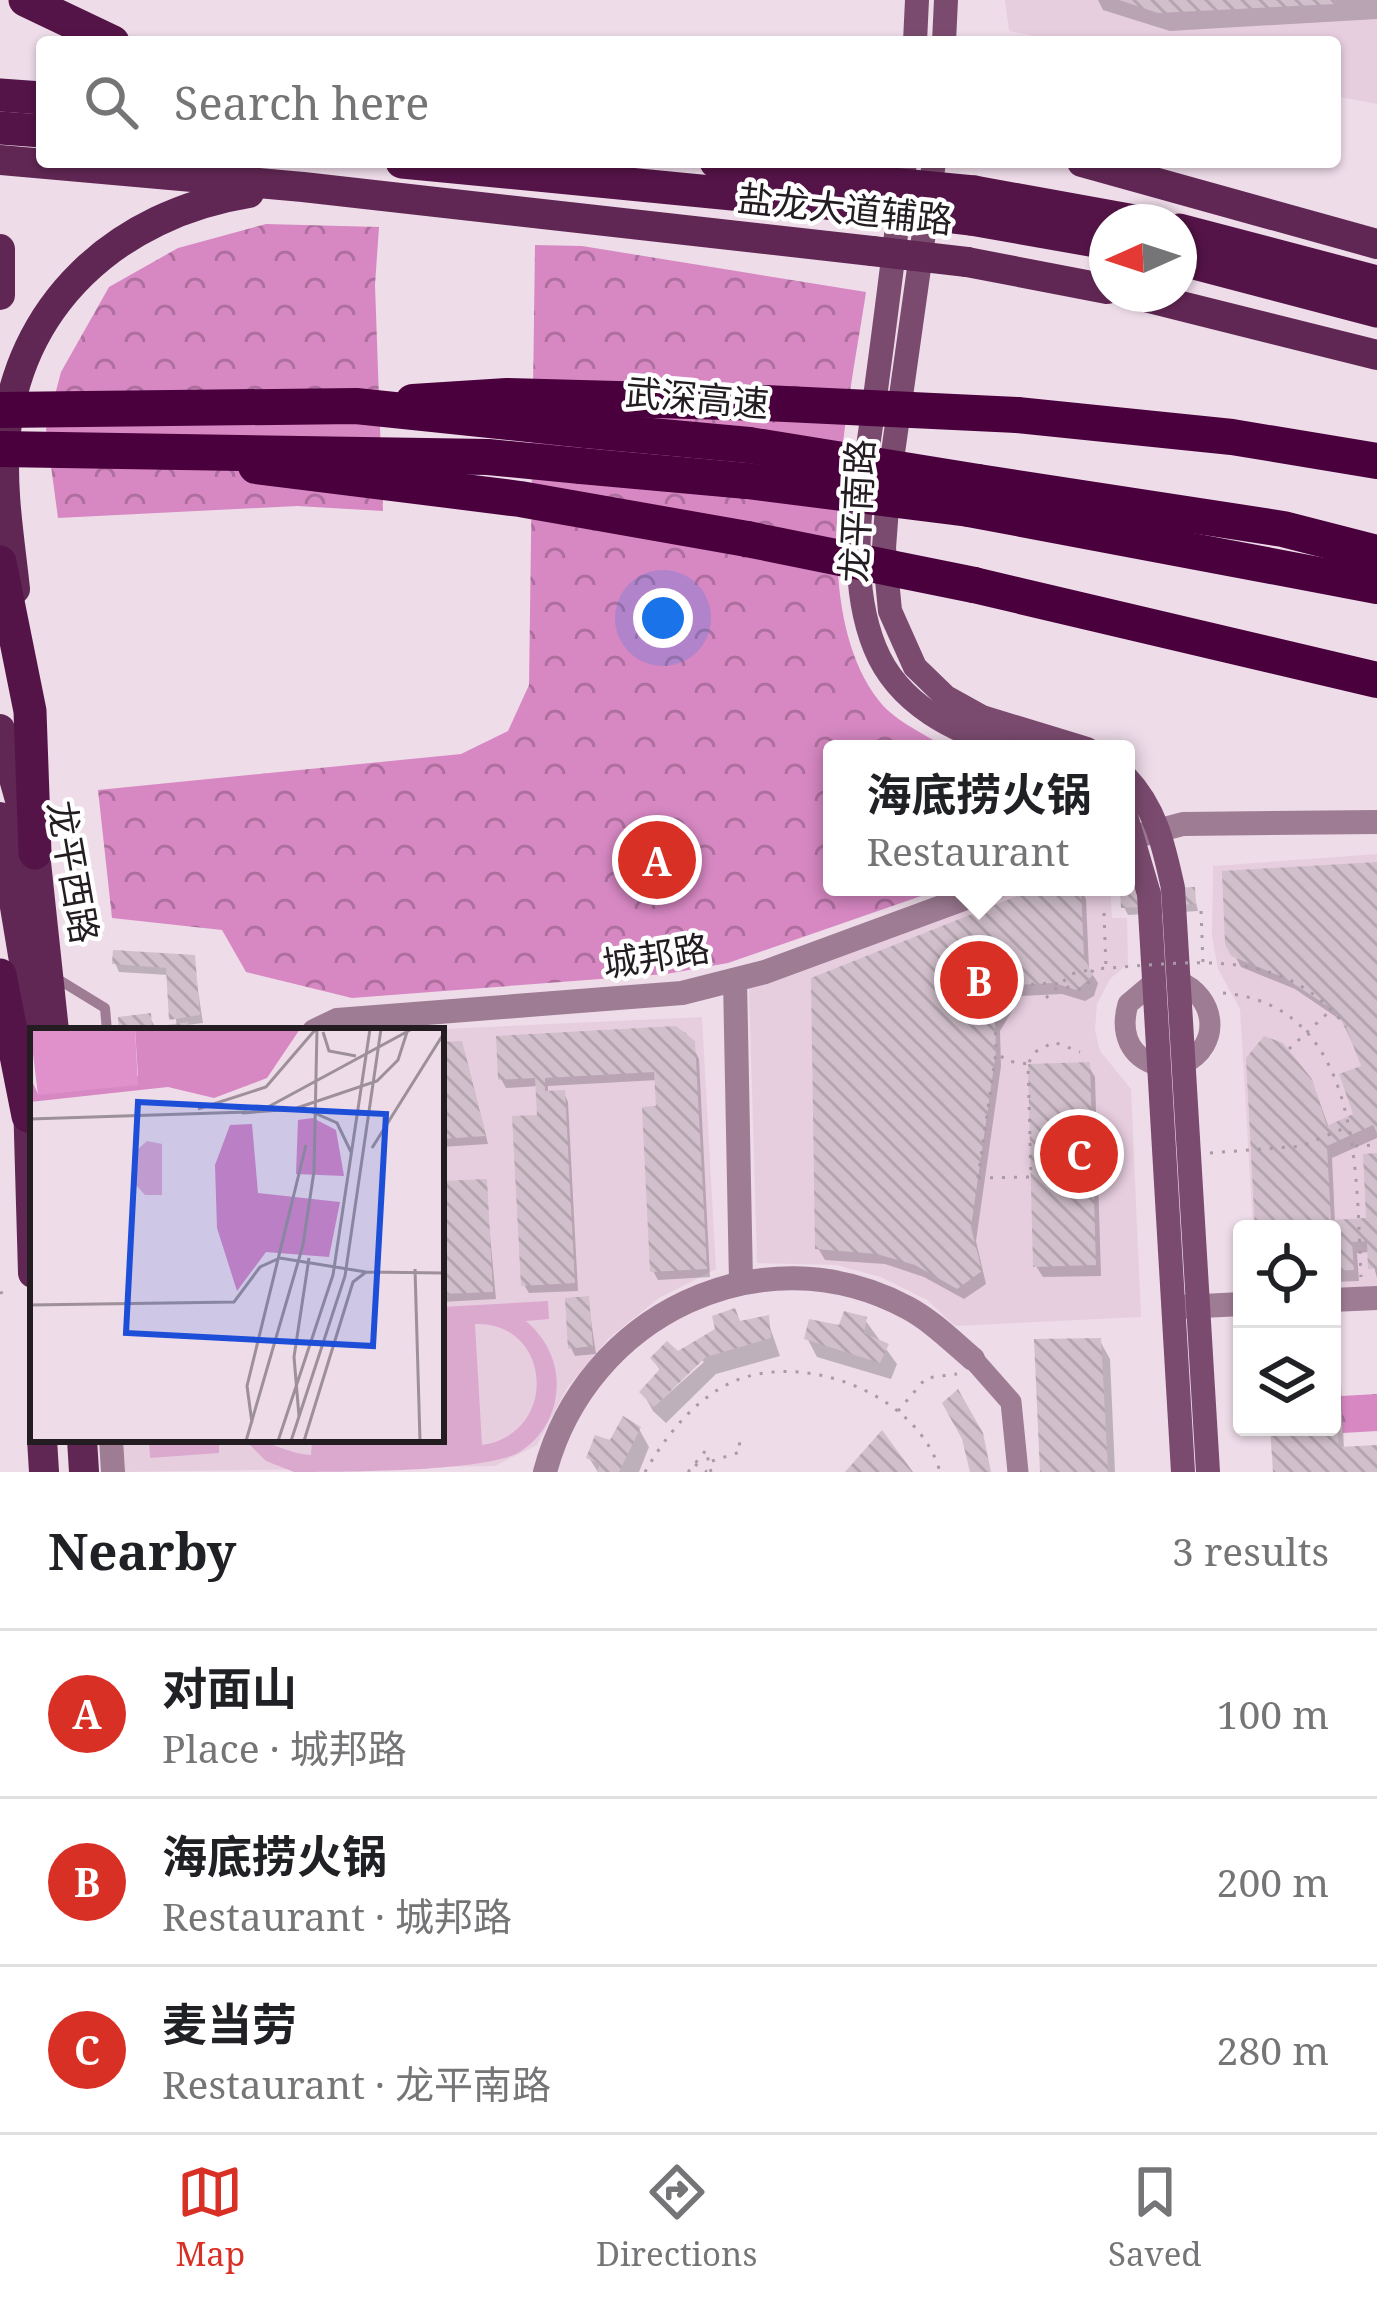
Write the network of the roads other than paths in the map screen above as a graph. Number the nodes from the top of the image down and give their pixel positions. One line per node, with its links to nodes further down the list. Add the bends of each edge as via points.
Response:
1 (25, 0): 4 (highway)
2 (917, 0): 5 (main road)
3 (946, 0): 6 (main road)
4 (100, 36)
5 (915, 36)
6 (944, 36)
7 (0, 95): 8 (highway)
8 (36, 98)
9 (0, 128): 10 (highway)
10 (36, 131)
11 (0, 160): 12 (main road, 盐龙大道辅路)
12 (36, 163)
13 (90, 168): 19 (main road, 盐龙大道辅路)
14 (535, 168): 18 (highway)
15 (763, 168): 18 (highway)
16 (933, 168): 46 (main road, 龙平南路, via 890,481 890,611 915,667 946,697)
17 (1104, 168): 24 (main road)
18 (888, 184): 20 (highway, bridge); 45 (main road, 龙平南路, via 860,567 866,619 886,666 932,717)
19 (303, 187): 28 (main road, 盐龙大道辅路, bridge, via 967,262); 42 (main road, via 218,198 143,226 68,285 33,336 4,446)
20 (973, 206): 21 (highway); 23 (highway)
21 (1089, 217)
22 (1197, 235): 27 (highway)
23 (1089, 238)
24 (1377, 244)
25 (0, 249): 29 (main road)
26 (1197, 264): 31 (highway)
27 (1377, 282)
28 (1089, 286)
29 (0, 295)
30 (1197, 310): 32 (main road)
31 (1377, 311)
32 (1377, 355)
33 (0, 410): 34 (highway, 武深高速, bridge, via 356,406)
34 (585, 431): 35 (highway, 武深高速, bridge, via 488,457); 37 (highway, bridge, via 766,404 1017,415); 38 (highway, 武深高速, bridge)
35 (98, 446): 36 (highway, 武深高速, bridge); 43 (highway, bridge, via 747,539)
36 (0, 448)
37 (1377, 461)
38 (974, 495): 39 (highway, 武深高速, via 1283,529); 41 (highway, 武深高速)
39 (1377, 554)
40 (0, 562): 42 (highway)
41 (1377, 586)
42 (22, 655): 51 (highway)
43 (1377, 680)
44 (0, 729): 51 (main road, 龙平西路)
45 (988, 740)
46 (1057, 740)
47 (1135, 786): 50 (main road, via 1144,795)
48 (0, 817): 61 (main road, 龙平西路, via 21,938)
49 (1376, 823): 50 (street)
50 (1136, 830): 56 (main road, via 1161,891)
51 (35, 853): 53 (main road, 龙平西路)
52 (971, 896): 55 (street, 城邦路)
53 (51, 974): 57 (main road, 龙平西路); 58 (lane, via 106,1008)
54 (0, 975): 61 (highway)
55 (735, 980): 59 (street, 城邦路, via 640,999 338,1020); 64 (street)
56 (1166, 981): 60 (main road); 60 (street, via 1199,992 1211,1020 1203,1049)
57 (54, 1028)
58 (107, 1028)
59 (321, 1028)
60 (1171, 1065): 66 (main road)
61 (28, 1116): 62 (main road, 龙平西路)
62 (30, 1176): 63 (main road, 龙平西路)
63 (21, 1282)
64 (741, 1282): 67 (street, via 834,1281 910,1309); 74 (street, via 667,1308 600,1361 555,1434)
65 (1233, 1304): 66 (street)
66 (1186, 1307): 76 (main road); 77 (main road)
67 (974, 1359): 75 (street, via 1011,1402)
68 (43, 1442): 71 (main road)
69 (82, 1442): 72 (main road)
70 (111, 1442): 73 (street)
71 (44, 1472)
72 (85, 1472)
73 (113, 1472)
74 (545, 1472)
75 (1018, 1472)
76 (1183, 1472)
77 (1208, 1472)

